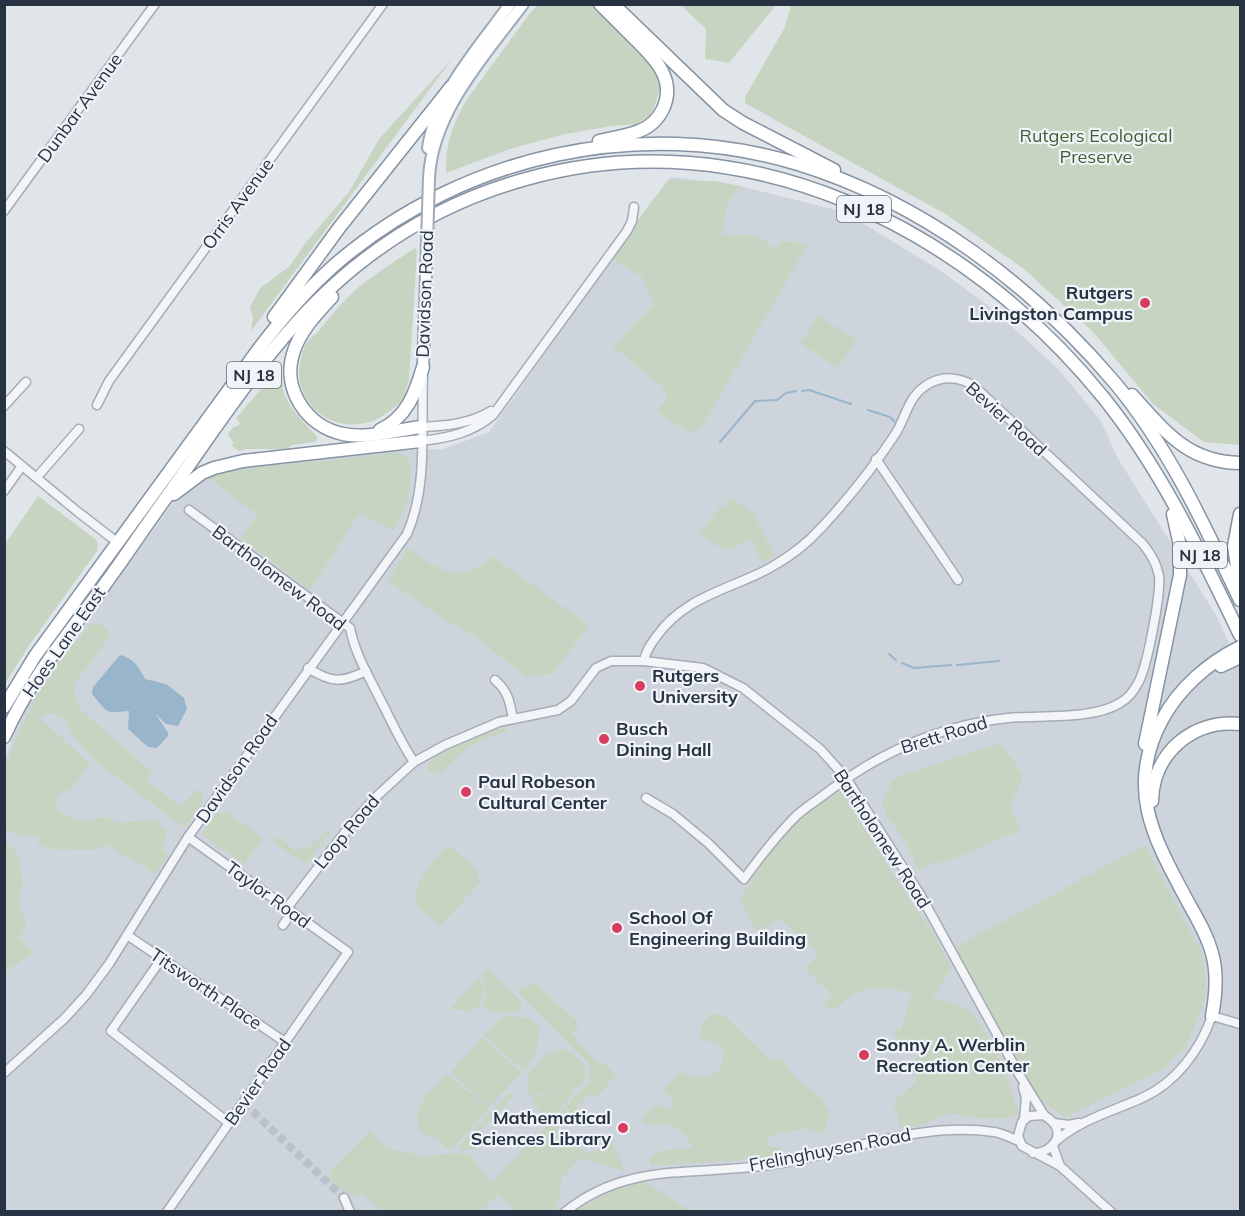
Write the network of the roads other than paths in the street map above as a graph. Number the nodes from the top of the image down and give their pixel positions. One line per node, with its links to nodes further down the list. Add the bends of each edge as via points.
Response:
1 (155, 4): 12 (street, Dunbar Avenue)
2 (383, 4): 17 (street, Orris Avenue, via 109,381)
3 (510, 4): 7 (main road, Davidson Road)
4 (523, 4): 9 (main road, Davidson Road, via 452,102)
5 (600, 4): 8 (highway, via 657,61 666,79 666,98 659,115 646,128)
6 (613, 4): 10 (highway, via 728,113 858,181)
7 (451, 87): 9 (main road, Davidson Road, via 431,129); 20 (highway, via 311,266 238,367)
8 (578, 150): 10 (highway, NJ 18, via 651,144 735,150 798,164); 20 (highway, NJ 18, via 470,181 421,205 367,239 296,303)
9 (430, 161): 14 (main road, Davidson Road, bridge)
10 (876, 195): 16 (highway, NJ 18, via 948,235 995,268 1047,312)
11 (634, 207): 19 (street, via 627,231)
12 (4, 211)
13 (386, 244): 23 (highway, via 311,321 295,347 291,364 292,388 299,403 318,424 345,435); 31 (highway, NJ 18, via 472,197 504,185 585,166 647,160 688,162 733,167 800,183 904,230 971,273 1016,308 1102,396); 34 (highway, NJ 18, via 336,283 285,336)
14 (423, 367): 21 (street, Davidson Road); 23 (highway, via 404,412)
15 (26, 382): 18 (street)
16 (1115, 384): 27 (highway, via 1127,390 1184,447 1213,460); 38 (highway, NJ 18, via 1185,486)
17 (97, 405)
18 (4, 406)
19 (498, 406): 21 (street, via 460,423); 24 (street, via 493,415 476,427 458,435)
20 (202, 425): 35 (highway, NJ 18)
21 (421, 427): 23 (highway); 24 (street, Davidson Road)
22 (80, 429): 29 (street)
23 (371, 433)
24 (421, 441): 34 (highway, via 243,461 214,468 190,480); 39 (street, Davidson Road, via 421,483 407,534)
25 (4, 451): 28 (street)
26 (876, 459): 36 (street); 43 (street, Bevier Road, via 850,496 810,540 766,570 687,606 661,630); 48 (street, Bevier Road, via 922,388 939,380 961,380 975,387 1143,544 1155,564 1159,591 1143,674)
27 (1240, 463)
28 (22, 466): 29 (street); 30 (street)
29 (37, 477): 35 (street)
30 (6, 484)
31 (1167, 490): 40 (highway, NJ 18); 53 (highway, via 1181,561 1145,747)
32 (189, 510): 39 (street, Bartholomew Road)
33 (1240, 514): 37 (highway, via 1234,546)
34 (145, 526): 52 (highway, Hoes Lane East / NJ 18, via 42,666)
35 (117, 542): 49 (highway, Hoes Lane East / NJ 18, via 35,656)
36 (958, 580)
37 (1240, 592)
38 (1240, 600)
39 (343, 623): 44 (street, Davidson Road); 45 (street, Bartholomew Road, via 350,628 352,642)
40 (1240, 635)
41 (1240, 647): 46 (highway)
42 (1240, 657): 46 (highway)
43 (644, 661): 50 (street, Bartholomew Road, via 604,663 591,673 565,707); 55 (street, Bartholomew Road, via 703,668 742,688 820,749)
44 (308, 668): 45 (street, via 338,681); 58 (street, Davidson Road)
45 (366, 671): 54 (street, Bartholomew Road)
46 (1198, 676): 53 (highway, via 1164,716)
47 (495, 680): 50 (street, via 506,691)
48 (1120, 703): 55 (street, Brett Road, via 1098,712 996,720 953,729 904,746)
49 (4, 707)
50 (513, 719): 54 (street, Bartholomew Road, via 463,736)
51 (1240, 724): 57 (highway, via 1215,725 1190,734 1162,761 1152,795)
52 (4, 737)
53 (1148, 757): 57 (highway, via 1145,795)
54 (414, 762): 59 (street, Loop Road, via 349,827)
55 (846, 778): 56 (street, Brett Road, via 798,815 744,879 673,814); 68 (street, Bartholomew Road, via 921,896)
56 (645, 798)
57 (1153, 832): 64 (highway, via 1209,945 1216,975)
58 (188, 837): 59 (street, Taylor Road); 61 (street, Davidson Road)
59 (289, 910): 60 (street, Loop Road); 62 (street, Taylor Road)
60 (283, 925)
61 (127, 935): 63 (street, Titsworth Place); 67 (street, Davidson Road, via 87,995)
62 (348, 952): 66 (street, Bevier Road)
63 (162, 958): 66 (street, Titsworth Place); 72 (street, via 111,1031)
64 (1212, 1016): 65 (street); 71 (street, via 1197,1050 1168,1080 1144,1097)
65 (1240, 1024)
66 (285, 1042): 72 (street, Bevier Road)
67 (4, 1073)
68 (1020, 1076): 69 (street, Bartholomew Road); 70 (street, Bartholomew Road, via 1026,1098)
69 (1044, 1115): 70 (street, via 1035,1114); 73 (street)
70 (1022, 1122): 74 (street, Frelinghuysen Road); 75 (street)
71 (1085, 1122): 73 (street); 76 (street)
72 (229, 1123): 80 (street, Bevier Road)
73 (1054, 1123): 76 (street)
74 (996, 1132): 75 (street, Frelinghuysen Road); 82 (street, Frelinghuysen Road, via 948,1129 907,1134 768,1166 645,1175 598,1190)
75 (1019, 1141): 77 (street)
76 (1054, 1144): 77 (street, via 1044,1152); 78 (street)
77 (1033, 1153): 78 (street)
78 (1060, 1166): 83 (street)
79 (344, 1198): 81 (street)
80 (167, 1212)
81 (351, 1212)
82 (565, 1212)
83 (1111, 1212)

